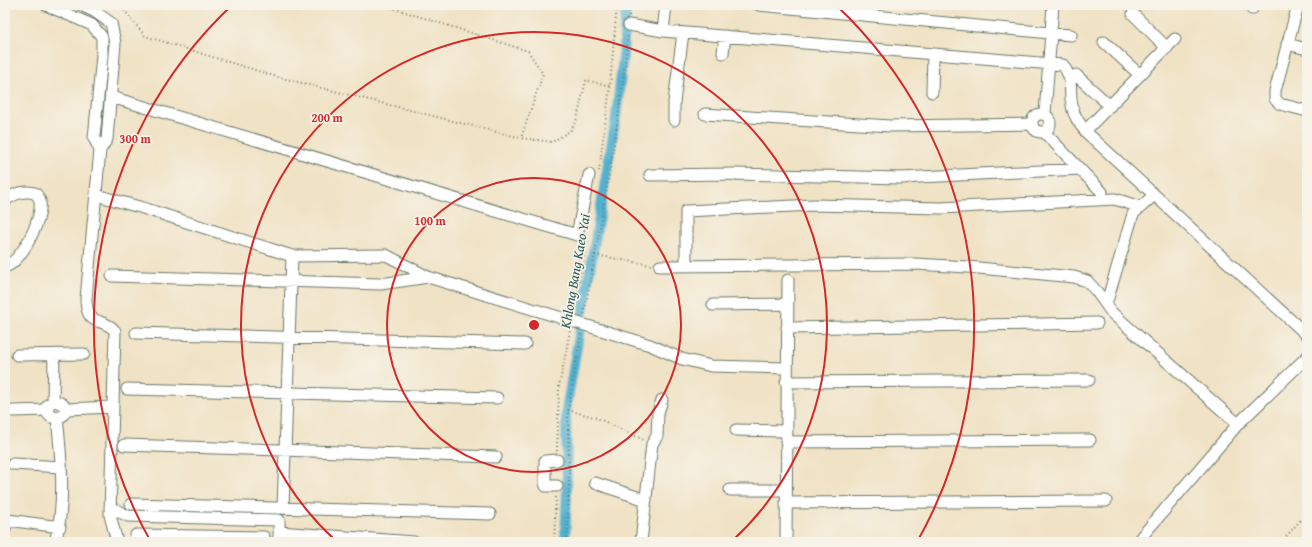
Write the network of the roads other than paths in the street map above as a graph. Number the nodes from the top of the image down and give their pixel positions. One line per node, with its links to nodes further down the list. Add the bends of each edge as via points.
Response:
1 (46, 5): 7 (street)
2 (81, 5): 26 (street, via 111,23 115,43)
3 (666, 5): 10 (street)
4 (759, 5): 12 (street)
5 (1053, 5): 12 (street)
6 (1298, 5): 17 (street)
7 (67, 9): 25 (street, via 92,25 102,37)
8 (1133, 14): 18 (street)
9 (629, 25): 10 (street)
10 (663, 31): 11 (street)
11 (683, 33): 14 (street); 33 (street)
12 (1052, 33): 13 (street); 22 (street)
13 (1071, 35)
14 (725, 36): 20 (street); 21 (street)
15 (1175, 39): 18 (street)
16 (1104, 42): 23 (street)
17 (1287, 44): 19 (street); 30 (street, via 1275,99 1280,104)
18 (1167, 48): 23 (street)
19 (1307, 49)
20 (723, 53)
21 (933, 55): 22 (street); 27 (street)
22 (1048, 63): 32 (street); 35 (street, via 1063,65 1071,76 1072,107)
23 (1140, 75): 29 (street)
24 (1076, 76): 29 (street)
25 (100, 78): 26 (street); 37 (street, via 94,138)
26 (112, 80): 28 (street)
27 (932, 92)
28 (111, 97): 37 (street, via 107,139); 39 (street, via 577,235)
29 (1110, 106): 35 (street)
30 (1307, 111)
31 (705, 114): 34 (street, via 890,126)
32 (1045, 114): 34 (street, via 1035,116); 36 (street, via 1050,119 1050,125)
33 (674, 120)
34 (1032, 124): 36 (street, via 1035,129)
35 (1085, 131): 43 (street)
36 (1044, 132): 38 (street)
37 (100, 150): 42 (street)
38 (1080, 168): 40 (street, via 901,178 735,174); 41 (street)
39 (594, 173)
40 (650, 175)
41 (1102, 192)
42 (96, 195): 46 (street); 75 (street, via 87,309 90,317 111,326 115,331)
43 (1153, 196): 45 (street); 60 (street)
44 (5, 201): 49 (street, via 27,191 35,193 40,203 36,225 26,245 14,263)
45 (1140, 207): 47 (street, via 1115,199 941,208 814,205 686,211); 54 (street, via 1133,214)
46 (292, 256): 51 (street, via 386,255); 52 (street)
47 (686, 261)
48 (660, 266): 79 (street, via 915,264 1074,277 1087,281 1112,313)
49 (5, 267)
50 (112, 276): 52 (street)
51 (428, 277): 52 (street, via 381,284); 67 (street, via 650,345 682,359 711,366)
52 (291, 280): 61 (street)
53 (788, 280): 55 (street)
54 (1108, 298)
55 (787, 304): 56 (street); 58 (street)
56 (713, 305)
57 (1097, 323): 58 (street)
58 (787, 328): 67 (street)
59 (136, 333): 61 (street)
60 (1307, 335)
61 (289, 338): 62 (street); 71 (street)
62 (525, 344)
63 (84, 354): 65 (street)
64 (17, 355): 65 (street)
65 (54, 355): 74 (street)
66 (1307, 357): 79 (street)
67 (787, 368): 69 (street)
68 (1089, 380): 69 (street)
69 (786, 382): 81 (street)
70 (127, 389): 71 (street)
71 (287, 394): 72 (street); 84 (street)
72 (497, 398)
73 (662, 400): 93 (street, via 658,413 657,436 652,444)
74 (50, 406): 76 (street, via 62,402); 77 (street); 78 (street, via 51,417)
75 (113, 407): 76 (street); 97 (street)
76 (67, 409): 78 (street, via 62,416)
77 (14, 411)
78 (57, 417): 88 (street)
79 (1238, 424): 112 (street)
80 (736, 430): 81 (street)
81 (786, 436): 82 (street); 92 (street)
82 (1090, 440)
83 (124, 445): 84 (street)
84 (285, 450): 85 (street); 98 (street)
85 (496, 458)
86 (557, 460): 90 (street, via 545,461 545,483 546,486)
87 (13, 464): 88 (street)
88 (60, 467): 100 (street)
89 (595, 483): 93 (street)
90 (557, 486)
91 (730, 490): 92 (street)
92 (786, 490): 95 (street)
93 (646, 500): 110 (street)
94 (1106, 501): 95 (street)
95 (786, 502): 111 (street)
96 (131, 504): 98 (street)
97 (110, 507): 104 (street, via 128,516 279,520); 108 (street)
98 (283, 508): 99 (street)
99 (490, 514)
100 (60, 526): 101 (street, via 8,520); 107 (street)
101 (5, 529)
102 (136, 535): 105 (street)
103 (264, 537): 105 (street)
104 (279, 537): 106 (street)
105 (201, 539)
106 (338, 539): 109 (street)
107 (55, 542)
108 (117, 542)
109 (414, 542)
110 (641, 542)
111 (786, 542)
112 (1136, 542)

